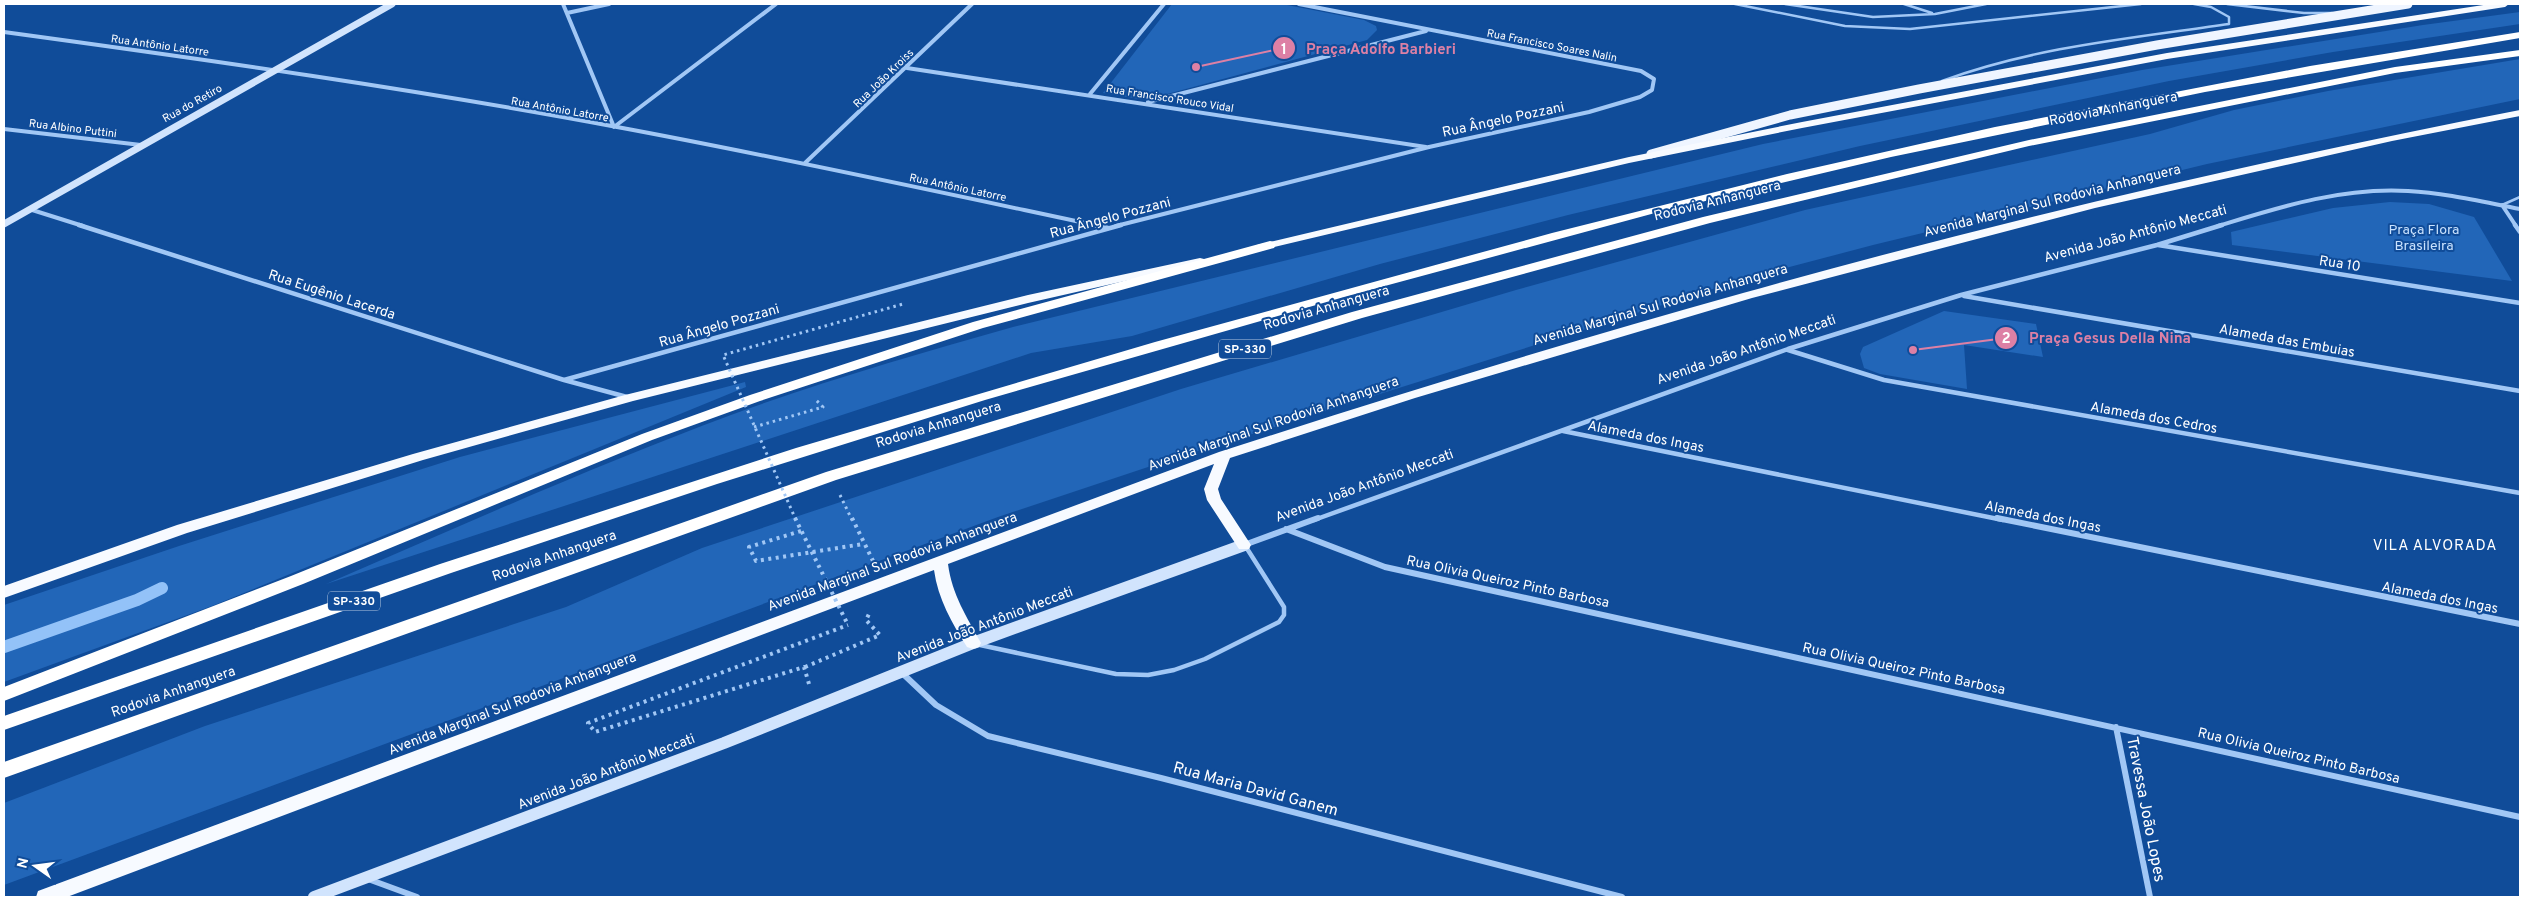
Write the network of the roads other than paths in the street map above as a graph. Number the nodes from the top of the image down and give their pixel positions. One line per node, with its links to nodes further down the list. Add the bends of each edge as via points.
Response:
1 (392, 4): 27 (main road, Rua do Retiro)
2 (563, 4): 20 (street)
3 (596, 4): 18 (street)
4 (609, 4): 18 (street)
5 (776, 4): 33 (street)
6 (972, 4): 26 (street, Rua João Kroiss)
7 (1164, 4): 30 (street)
8 (1299, 4): 22 (street, Rua Francisco Soares Nalin)
9 (1735, 4): 13 (lane, via 1845,26 1910,29)
10 (1785, 4): 21 (lane, via 1873,17)
11 (1904, 4): 21 (lane)
12 (1986, 4): 21 (lane)
13 (2142, 4)
14 (2194, 4): 29 (lane, via 2224,12 2229,17 2229,24 2034,53 1977,68)
15 (2227, 4): 19 (lane, via 2304,13)
16 (2408, 4): 19 (main road)
17 (2505, 4): 37 (highway, via 2167,56)
18 (589, 9): 20 (street)
19 (2354, 12): 29 (main road)
20 (567, 13): 33 (street)
21 (1934, 14)
22 (1428, 30): 28 (street, Rua Francisco Soares Nalin, via 1641,71); 31 (street)
23 (4, 32): 27 (street, Rua Antônio Latorre)
24 (2520, 35): 65 (highway, Rodovia Anhanguera / SP-330, via 2213,86 1853,162 1678,203 1222,326 706,482 430,574)
25 (2520, 54): 67 (highway, Rodovia Anhanguera / SP-330, via 2395,70 2029,143 1706,220 1357,316 831,476)
26 (908, 68): 30 (street, Rua Francisco Rouco Vidal); 38 (street, Rua João Kroiss)
27 (275, 70): 33 (street, Rua Antônio Latorre); 35 (main road, Rua do Retiro)
28 (1654, 78): 36 (street, Rua Ângelo Pozzani, via 1652,90 1640,97 1589,112)
29 (1919, 89): 37 (main road, via 1790,115)
30 (1090, 94): 31 (street, Rua Francisco Rouco Vidal)
31 (1145, 102): 36 (street, Rua Francisco Rouco Vidal)
32 (2520, 113): 55 (highway, Avenida Marginal Sul Rodovia Anhanguera, via 2392,138 2094,205 1748,295 1410,395)
33 (614, 127): 38 (street, Rua Antônio Latorre)
34 (4, 129): 35 (street, Rua Albino Puttini)
35 (141, 146): 41 (main road, Rua do Retiro)
36 (1429, 147): 44 (street, Rua Ângelo Pozzani)
37 (1629, 160): 46 (highway)
38 (805, 164): 44 (street, Rua Antônio Latorre)
39 (2520, 197): 40 (lane)
40 (2502, 205): 42 (street, Avenida João Antônio Meccati); 45 (street); 47 (street, Avenida João Antônio Meccati, via 2406,191 2360,192 2303,201)
41 (28, 209): 43 (main road, Rua do Retiro); 51 (street, Rua Eugênio Lacerda)
42 (2520, 209)
43 (4, 224)
44 (1109, 228): 51 (street, Rua Ângelo Pozzani)
45 (2520, 232)
46 (1270, 245): 53 (highway, via 1028,300); 64 (highway, via 978,325 754,398 647,437 297,580)
47 (2156, 245): 48 (street, Avenida João Antônio Meccati); 49 (street, Rua 10)
48 (1961, 295): 50 (street, Avenida João Antônio Meccati); 52 (street, Alameda das Embuias)
49 (2520, 302)
50 (1788, 350): 54 (street, Avenida João Antônio Meccati); 56 (street, Alameda dos Cedros, via 1884,380)
51 (564, 380): 53 (street, Rua Eugênio Lacerda)
52 (2520, 391)
53 (630, 398): 60 (highway, via 418,457 182,529)
54 (1561, 430): 57 (street, Avenida João Antônio Meccati); 61 (street, Alameda dos Ingas)
55 (1224, 455): 58 (highway, via 1211,490 1214,500); 59 (highway, Avenida Marginal Sul Rodovia Anhanguera)
56 (2520, 493)
57 (1286, 529): 58 (street, Avenida João Antônio Meccati); 66 (street, Rua Olivia Queiroz Pinto Barbosa, via 1385,567)
58 (1244, 545): 62 (main road, Avenida João Antônio Meccati); 62 (lane, via 1284,607 1284,615 1279,622 1209,656 1158,674 1116,674)
59 (940, 561): 62 (highway, via 942,583 954,615); 70 (highway, Avenida Marginal Sul Rodovia Anhanguera)
60 (4, 592)
61 (2520, 624)
62 (973, 644): 63 (main road, Avenida João Antônio Meccati)
63 (900, 672): 69 (main road, Avenida João Antônio Meccati, via 724,743); 73 (street, Rua Maria David Ganem, via 936,705 988,736)
64 (4, 694)
65 (4, 724)
66 (2116, 727): 68 (street, Rua Olivia Queiroz Pinto Barbosa); 74 (street, Travessa João Lopes)
67 (4, 770)
68 (2520, 817)
69 (364, 877): 71 (main road, Avenida João Antônio Meccati); 72 (street)
70 (46, 897)
71 (314, 897)
72 (417, 897)
73 (1622, 897)
74 (2150, 897)

